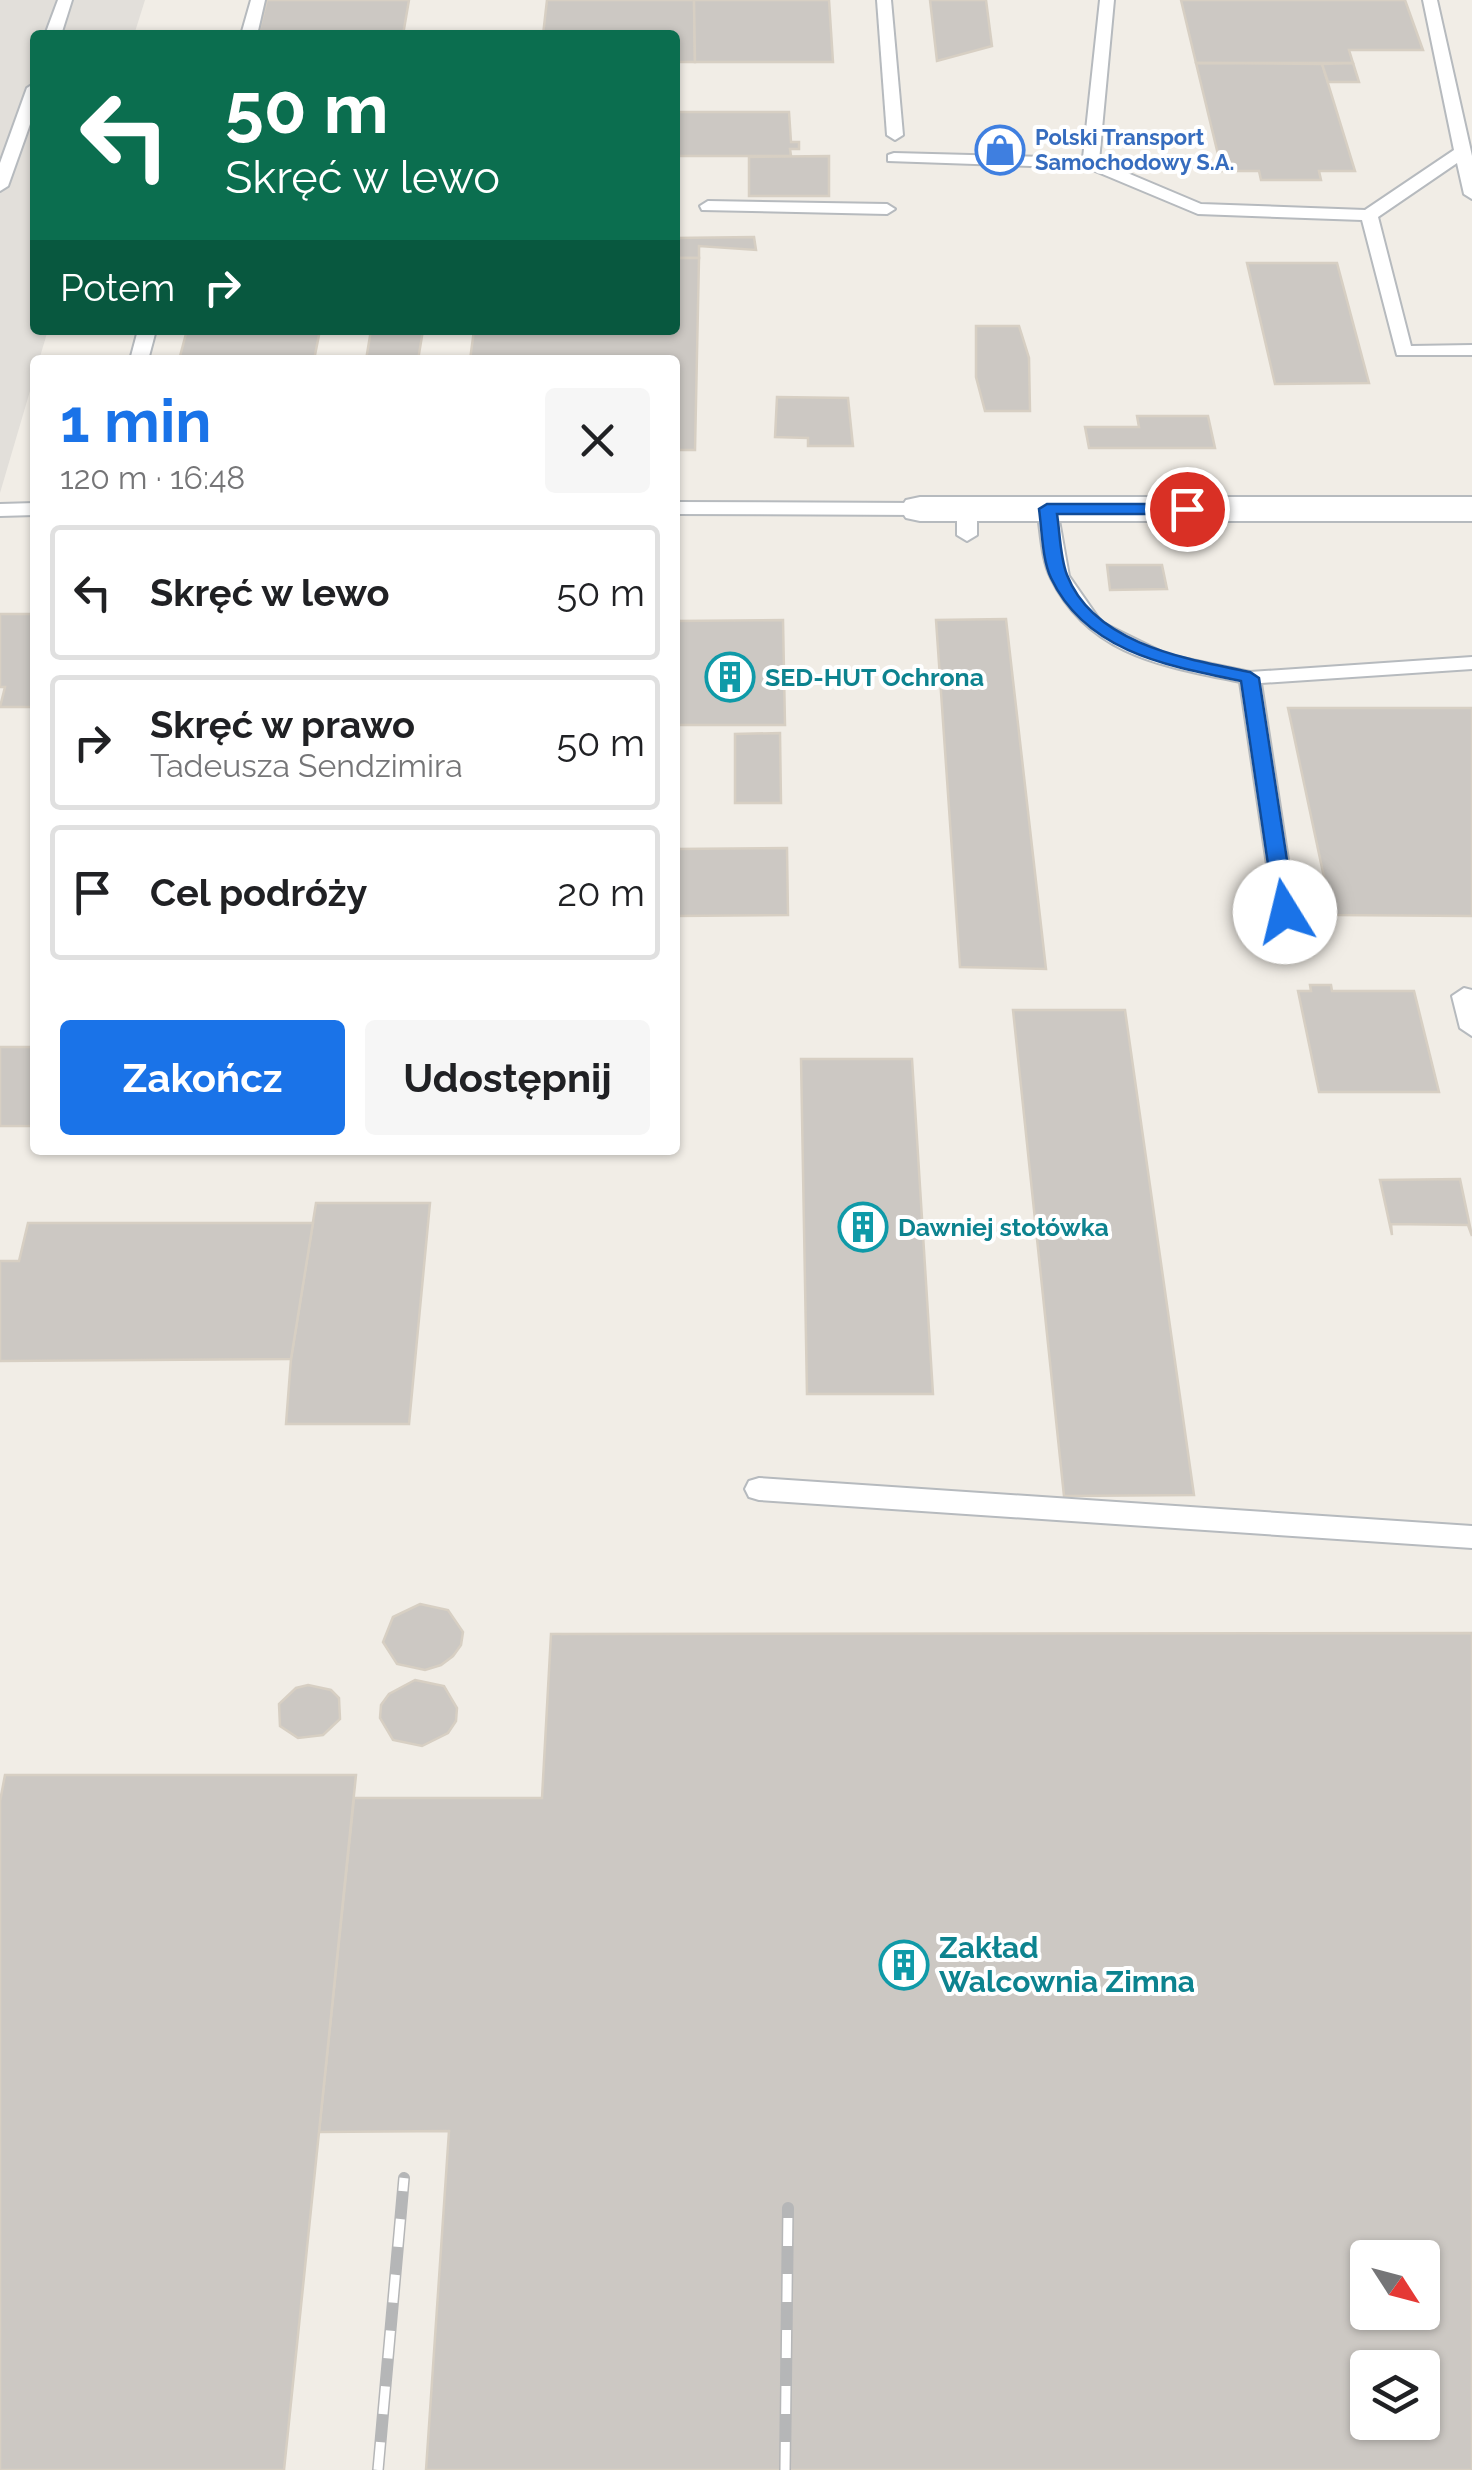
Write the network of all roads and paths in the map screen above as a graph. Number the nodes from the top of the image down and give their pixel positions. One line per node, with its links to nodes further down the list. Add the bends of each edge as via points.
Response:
1 (65, 0): 6 (lane)
2 (258, 0): 7 (lane)
3 (884, 0): 9 (lane)
4 (1107, 0): 12 (lane)
5 (1430, 0): 10 (lane)
6 (55, 30)
7 (249, 30)
8 (30, 102): 13 (lane)
9 (895, 135)
10 (1463, 152): 14 (lane); 17 (lane)
11 (894, 158): 12 (lane)
12 (1092, 163): 17 (lane, via 1198,209)
13 (0, 186)
14 (1472, 194)
15 (708, 206): 16 (lane)
16 (888, 209)
17 (1369, 215): 18 (lane, via 1403,351)
18 (1472, 350)
19 (680, 508): 20 (lane)
20 (920, 508): 22 (street, via 967,522)
21 (30, 509): 24 (lane)
22 (1047, 509): 23 (street); 26 (lane, via 1058,576 1094,626 1162,660)
23 (1472, 509)
24 (0, 510)
25 (1472, 662): 26 (lane)
26 (1250, 678): 27 (lane)
27 (1285, 912)
28 (1464, 996): 29 (lane)
29 (1472, 1028)
30 (759, 1489): 31 (lane)
31 (1472, 1537)

